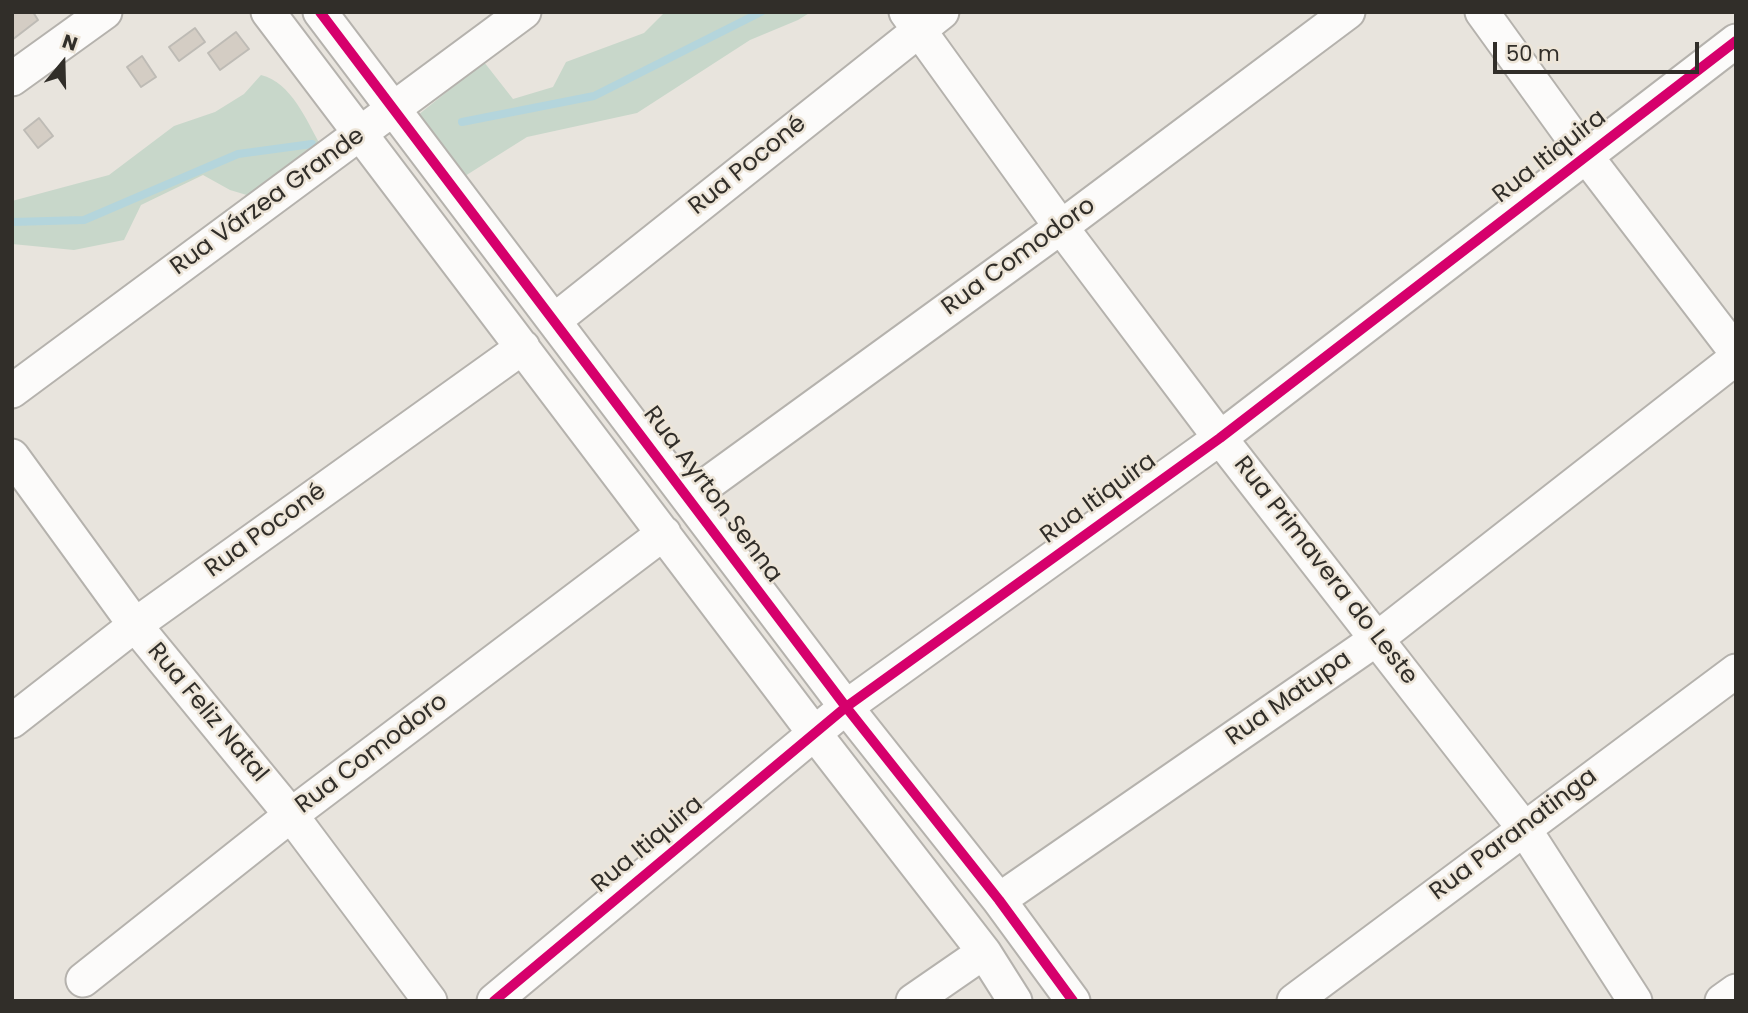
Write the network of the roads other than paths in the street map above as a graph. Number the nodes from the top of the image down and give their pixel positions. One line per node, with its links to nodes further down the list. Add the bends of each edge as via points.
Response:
1 (105, 12): 9 (street)
2 (268, 12): 11 (street)
3 (320, 12): 10 (street, Rua Ayrton Senna)
4 (524, 12): 10 (street, Rua Várzea Grande)
5 (1348, 12): 13 (street, Rua Comodoro)
6 (1482, 12): 12 (street)
7 (922, 18): 13 (street, Rua Primavera do Leste); 14 (street, Rua Poconé)
8 (1736, 41): 12 (street, Rua Itiquira)
9 (12, 79)
10 (393, 110): 11 (street, Rua Várzea Grande); 14 (street, Rua Ayrton Senna)
11 (359, 134): 15 (street); 18 (street, Rua Várzea Grande)
12 (1586, 156): 16 (street); 19 (street, Rua Itiquira)
13 (1061, 227): 19 (street, Rua Primavera do Leste); 21 (street, Rua Comodoro)
14 (555, 320): 21 (street, Rua Ayrton Senna)
15 (523, 346): 22 (street); 23 (street, Rua Poconé)
16 (1736, 352)
17 (1736, 358): 24 (street, Rua Matupa)
18 (12, 391)
19 (1220, 438): 24 (street, Rua Primavera do Leste); 26 (street, Rua Itiquira)
20 (12, 456): 23 (street, Rua Feliz Natal)
21 (688, 498): 26 (street, Rua Ayrton Senna)
22 (664, 533): 28 (street); 29 (street, Rua Comodoro)
23 (135, 625): 27 (street, Rua Poconé); 29 (street, Rua Feliz Natal)
24 (1378, 638): 30 (street, Rua Primavera do Leste); 31 (street, Rua Matupa)
25 (1736, 671): 30 (street, Rua Paranatinga)
26 (846, 707): 28 (street, Rua Itiquira); 31 (street, Rua Ayrton Senna)
27 (12, 722)
28 (815, 734): 32 (street); 36 (street, Rua Itiquira)
29 (291, 815): 33 (street, Rua Comodoro); 35 (street, Rua Feliz Natal)
30 (1523, 827): 40 (street, Rua Paranatinga); 41 (street, Rua Primavera do Leste)
31 (999, 900): 39 (street, Rua Ayrton Senna)
32 (984, 952): 37 (street); 38 (street)
33 (83, 980)
34 (1736, 991): 42 (street)
35 (430, 1001)
36 (494, 1001)
37 (913, 1001)
38 (1015, 1001)
39 (1073, 1001)
40 (1294, 1001)
41 (1635, 1001)
42 (1723, 1001)

